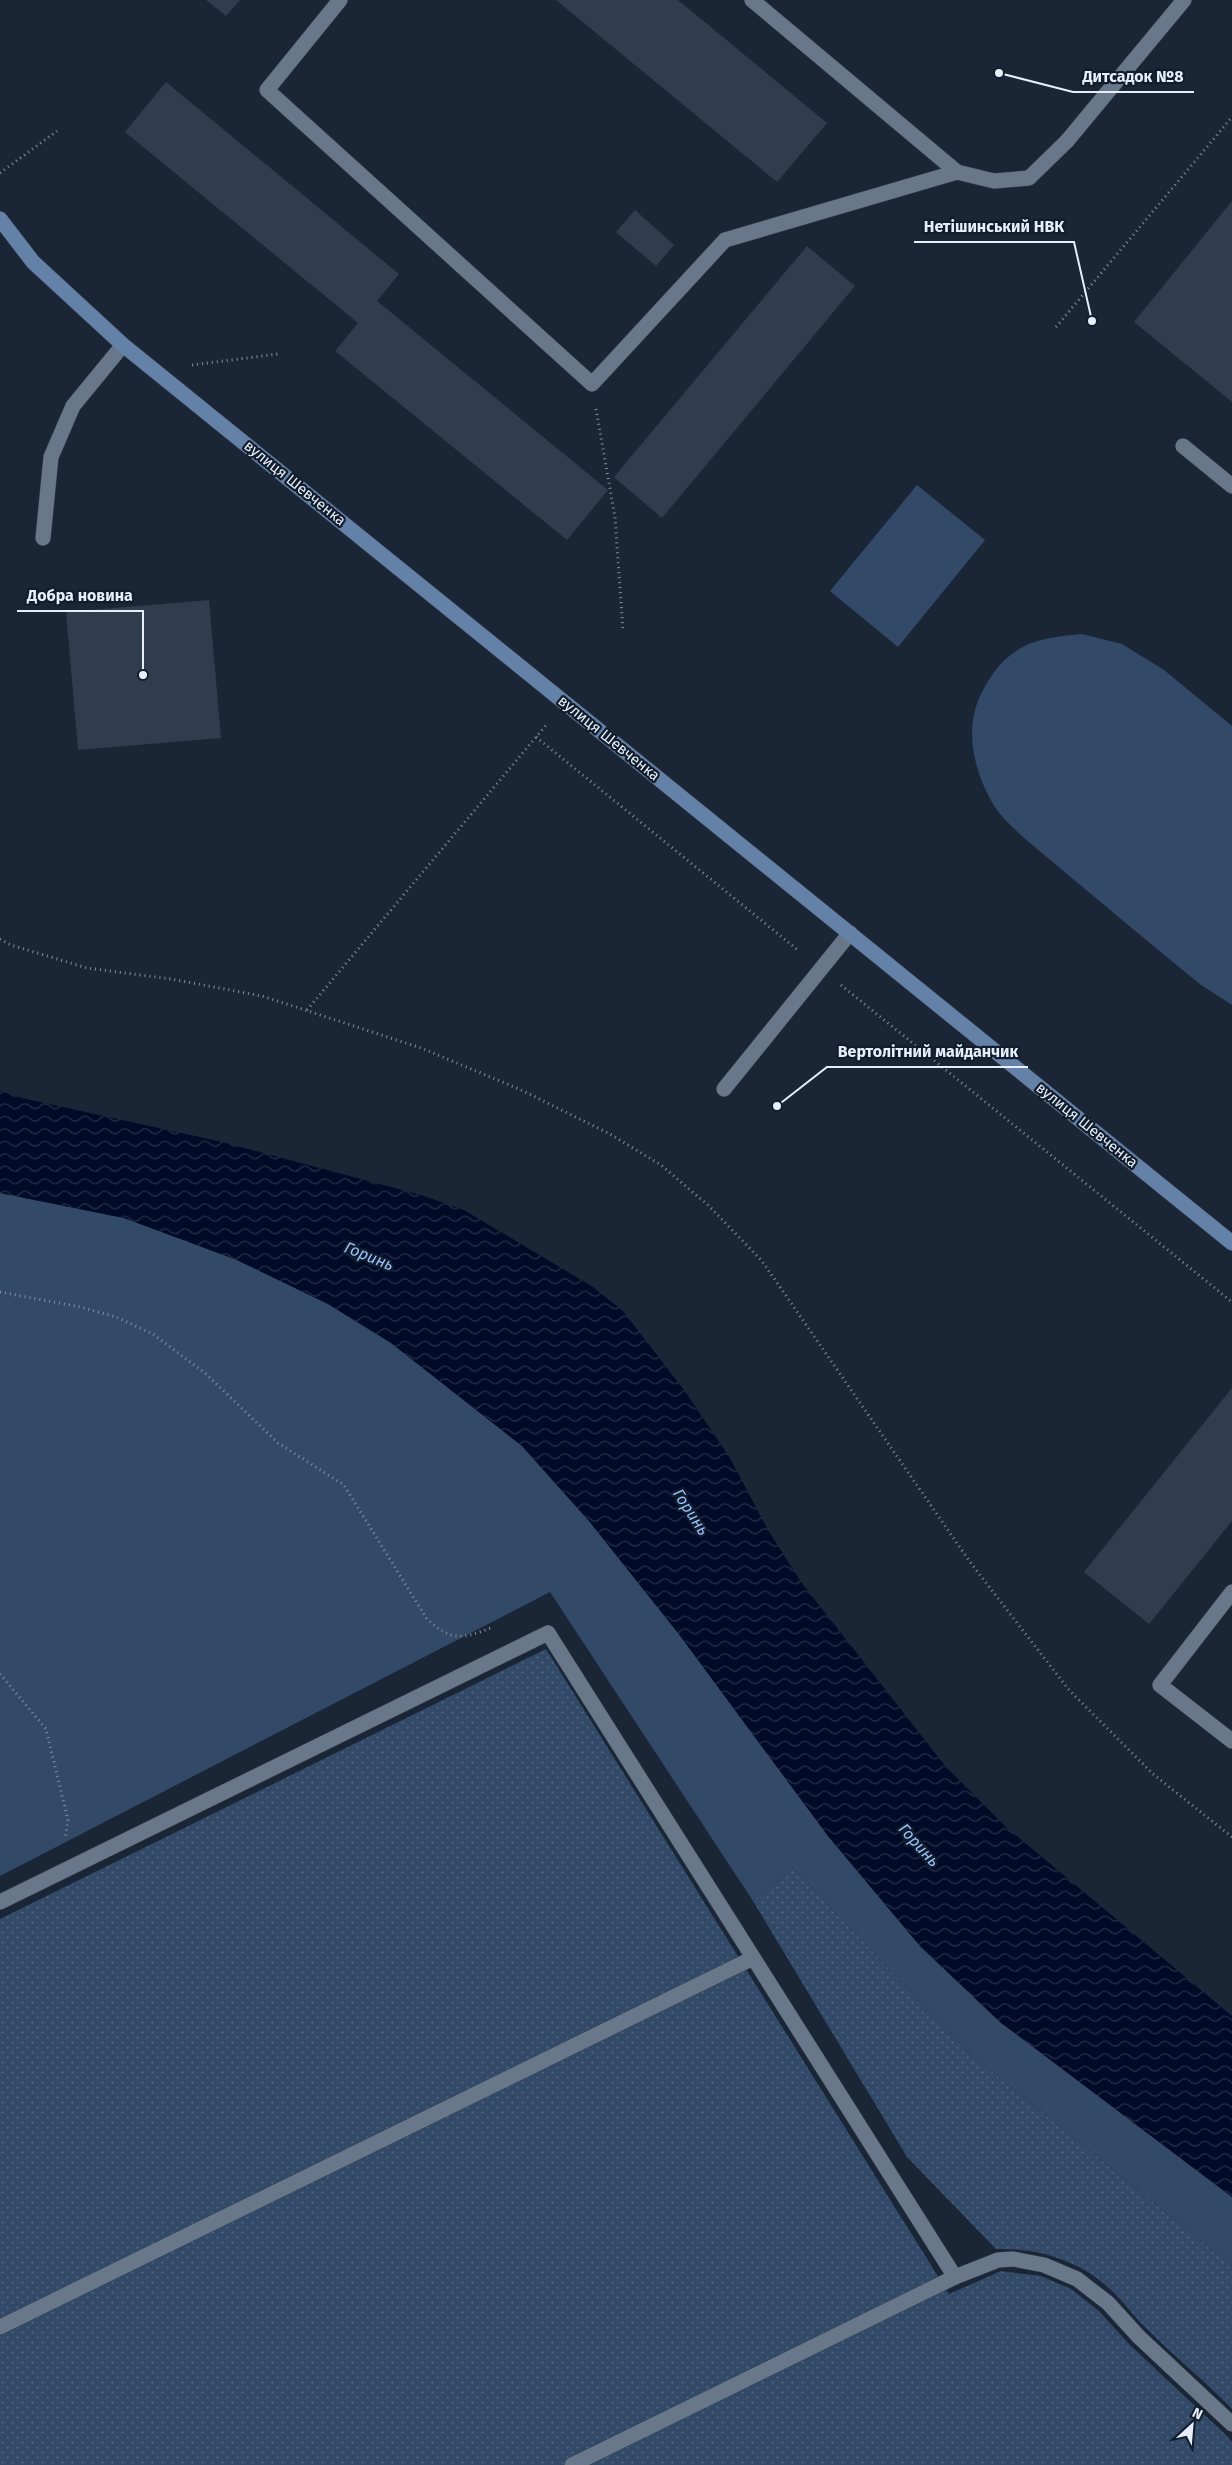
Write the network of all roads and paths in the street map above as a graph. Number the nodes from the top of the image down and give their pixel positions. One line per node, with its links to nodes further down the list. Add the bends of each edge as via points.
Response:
1 (340, 0): 13 (street, via 267,90)
2 (752, 0): 6 (street)
3 (1184, 0): 6 (street, via 1067,141 1029,178 994,181)
4 (1232, 117): 9 (path)
5 (57, 131): 7 (path)
6 (957, 172): 13 (street, via 725,240)
7 (0, 173)
8 (0, 219): 10 (street, вулиця Шевченка, via 33,262)
9 (1056, 327)
10 (124, 345): 12 (street, вулиця Шевченка); 16 (street, via 73,406 51,457)
11 (278, 354): 12 (path)
12 (156, 370): 18 (street, вулиця Шевченка)
13 (592, 384): 17 (path, via 615,516)
14 (1183, 446): 15 (street)
15 (1232, 486)
16 (43, 538)
17 (623, 631)
18 (850, 933): 23 (street); 24 (street, вулиця Шевченка)
19 (0, 938): 22 (path, via 11,945 87,968 180,980 262,996)
20 (807, 957): 22 (path, via 536,737)
21 (838, 982): 26 (path)
22 (306, 1010): 31 (path, via 421,1048 519,1089 644,1154 708,1205 762,1261 970,1562 1068,1690 1153,1774)
23 (724, 1089)
24 (1232, 1243)
25 (0, 1292): 28 (path, via 80,1307 116,1317 153,1334 206,1374 278,1443 344,1484 427,1619 439,1630 456,1636 472,1636)
26 (1232, 1302)
27 (1232, 1592): 30 (street, via 1160,1685)
28 (494, 1626)
29 (0, 1674): 32 (path, via 46,1730 68,1820 62,1858)
30 (1232, 1741)
31 (1232, 1837)
32 (50, 1878): 33 (street); 34 (street, via 548,1633)
33 (0, 1902)
34 (753, 1958): 35 (street); 36 (street)
35 (955, 2277): 37 (street, via 998,2260 1013,2259 1044,2265 1077,2278 1108,2303 1138,2337); 38 (street)
36 (0, 2327)
37 (1232, 2424)
38 (572, 2465)

